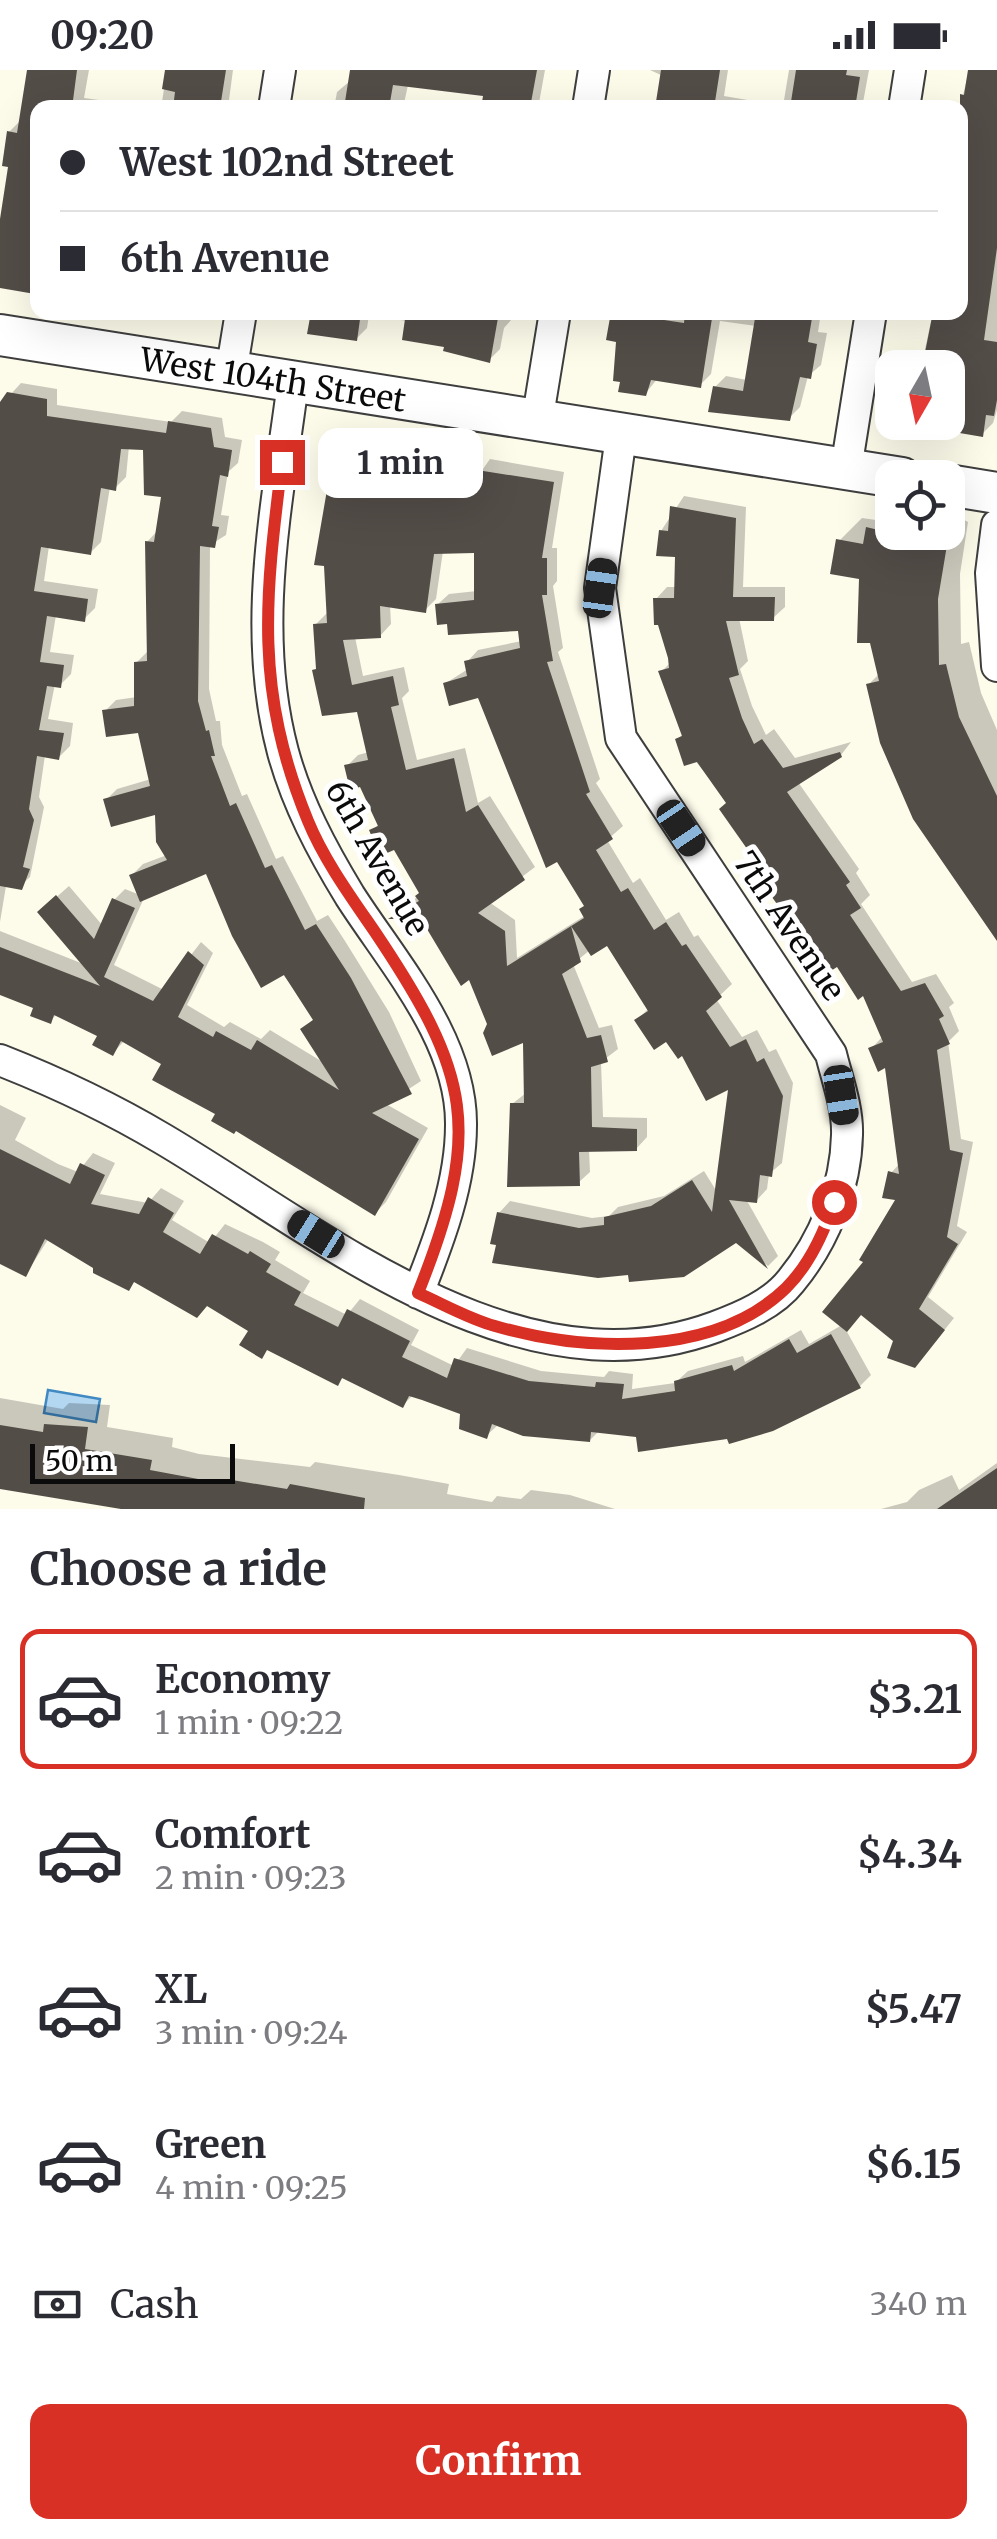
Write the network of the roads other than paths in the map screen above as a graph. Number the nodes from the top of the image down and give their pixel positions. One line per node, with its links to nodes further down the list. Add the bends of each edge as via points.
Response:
1 (280, 70): 4 (street)
2 (594, 70): 5 (street)
3 (910, 70): 6 (street)
4 (275, 100)
5 (589, 100)
6 (905, 100)
7 (240, 320): 11 (street)
8 (555, 320): 13 (street)
9 (870, 320): 15 (street)
10 (0, 336): 11 (street, West 104th Street)
11 (231, 373): 12 (street, West 104th Street)
12 (293, 383): 13 (street, West 104th Street); 22 (street, 6th Avenue, via 265,632 284,753 309,825 415,991 451,1068 462,1122 443,1232)
13 (537, 422): 14 (street, West 104th Street)
14 (621, 436): 15 (street, West 104th Street); 22 (street, 7th Avenue, via 600,588 621,738 831,1054 848,1134 823,1234 786,1288 722,1325 661,1341 595,1342 492,1326)
15 (846, 469): 16 (street, West 104th Street)
16 (875, 474)
17 (965, 487): 18 (street)
18 (997, 492)
19 (997, 525): 20 (street, via 991,573)
20 (997, 666)
21 (0, 1060): 22 (street, via 161,1138)
22 (418, 1293)

